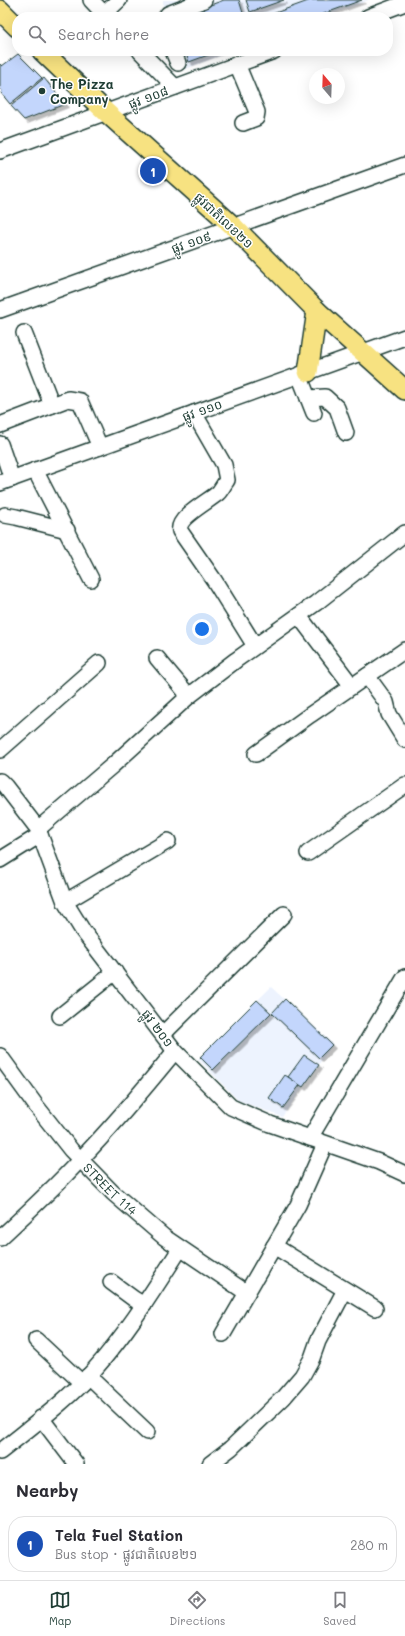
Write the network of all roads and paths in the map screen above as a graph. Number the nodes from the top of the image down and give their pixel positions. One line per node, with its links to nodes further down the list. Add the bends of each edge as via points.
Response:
1 (91, 0): 6 (street)
2 (119, 0): 7 (street)
3 (204, 0): 8 (street)
4 (405, 4): 9 (street)
5 (0, 10): 10 (main road)
6 (102, 12)
7 (109, 12)
8 (173, 12)
9 (382, 12)
10 (12, 22)
11 (47, 56): 16 (main road, ផ្លូវជាតិលេខ២១)
12 (145, 56): 15 (street)
13 (260, 56): 14 (street, ផ្លូវ ១០៨)
14 (237, 64): 15 (street, ផ្លូវ ១០៨); 17 (street, via 257,112 256,118)
15 (175, 87): 16 (street, ផ្លូវ ១០៨)
16 (107, 113): 18 (street, ផ្លូវ ១០៨); 20 (main road, ផ្លូវជាតិលេខ២១)
17 (243, 123)
18 (0, 151)
19 (405, 165): 20 (street, ផ្លូវ ១០៩)
20 (234, 226): 21 (street, ផ្លូវ ១០៩); 22 (main road, ផ្លូវជាតិលេខ២១)
21 (0, 310)
22 (317, 311): 25 (main road, ផ្លូវជាតិលេខ២១); 26 (main road)
23 (24, 333): 29 (street)
24 (405, 337): 25 (street, ផ្លូវ ១១០)
25 (362, 352): 26 (street, ផ្លូវ ១១០); 27 (main road, ផ្លូវជាតិលេខ២១)
26 (304, 373): 28 (street); 30 (street, ផ្លូវ ១១០)
27 (405, 390)
28 (308, 398): 31 (street); 33 (street, via 325,398 337,408)
29 (52, 405): 32 (street); 35 (street, via 68,399 80,401)
30 (194, 413): 35 (street, ផ្លូវ ១១០); 43 (street, via 224,465 227,480 219,492 181,523 180,531)
31 (314, 414)
32 (0, 425)
33 (346, 433)
34 (0, 444): 37 (street)
35 (100, 447): 36 (street, ផ្លូវ ១១០)
36 (35, 470): 37 (street, ផ្លូវ ១១០); 39 (street)
37 (6, 481)
38 (5, 515): 39 (street)
39 (67, 530): 41 (street)
40 (405, 533): 42 (street)
41 (91, 579)
42 (299, 616): 43 (street); 48 (street)
43 (256, 646): 49 (street)
44 (405, 650): 47 (street)
45 (157, 658): 49 (street)
46 (99, 663): 51 (street)
47 (367, 676): 48 (street); 50 (street, via 386,702 389,714)
48 (352, 686): 52 (street)
49 (189, 696): 55 (street)
50 (405, 740)
51 (0, 750)
52 (256, 754)
53 (0, 781): 55 (street, ផ្លូវ ២០១)
54 (405, 784): 57 (street)
55 (39, 832): 58 (street); 59 (street, ផ្លូវ ២០១)
56 (168, 841): 59 (street)
57 (308, 853)
58 (0, 860)
59 (65, 902): 61 (street, ផ្លូវ ២០១, via 83,931)
60 (284, 914): 64 (street)
61 (115, 972): 63 (street); 64 (street, ផ្លូវ ២០១)
62 (405, 977): 67 (street)
63 (60, 1016)
64 (163, 1034): 65 (street, ផ្លូវ ២០១)
65 (175, 1051): 67 (street, ផ្លូវ ២០១, via 231,1107); 69 (street)
66 (2, 1061): 69 (street, STREET 114)
67 (310, 1138): 68 (street, ផ្លូវ ២០១)
68 (325, 1144): 70 (street, ផ្លូវ ២០១, via 379,1162); 72 (street, via 298,1205)
69 (80, 1160): 71 (street); 73 (street, STREET 114, via 135,1214)
70 (405, 1174)
71 (0, 1238)
72 (274, 1246): 75 (street); 76 (street)
73 (180, 1249): 76 (street, STREET 114); 77 (street)
74 (111, 1282): 77 (street)
75 (345, 1290): 78 (street); 86 (street, via 302,1376 284,1398)
76 (247, 1293): 79 (street)
77 (144, 1305): 81 (street, via 118,1342)
78 (375, 1308)
79 (223, 1334)
80 (36, 1340): 81 (street)
81 (85, 1379): 82 (street); 83 (street)
82 (41, 1418): 84 (street); 85 (street)
83 (147, 1432)
84 (0, 1452)
85 (76, 1464)
86 (210, 1464)

